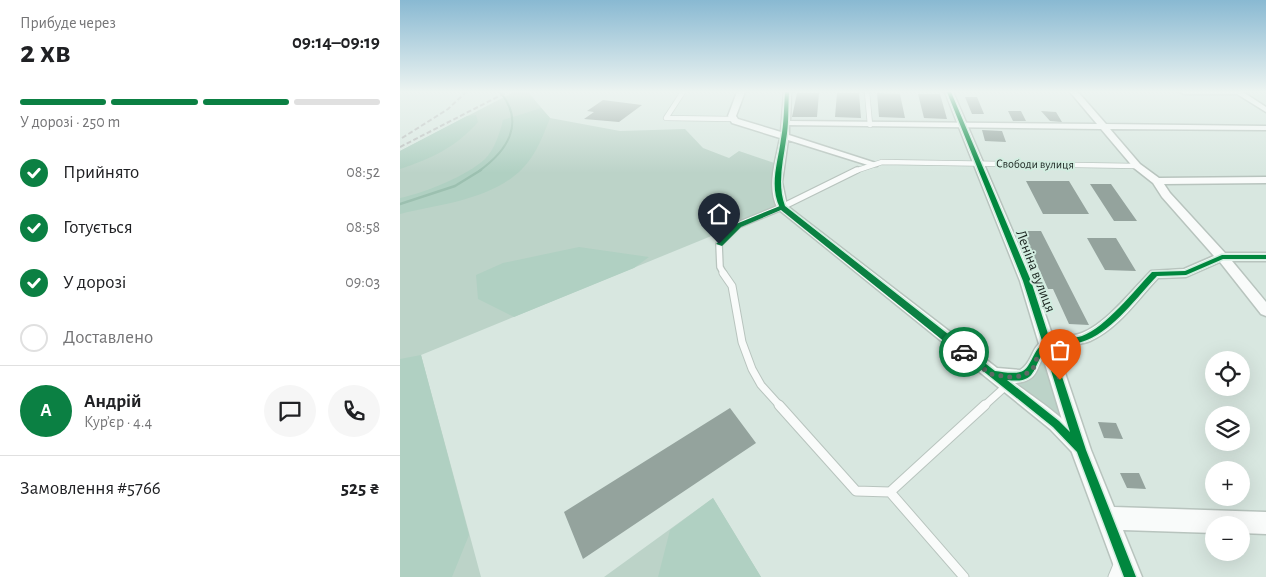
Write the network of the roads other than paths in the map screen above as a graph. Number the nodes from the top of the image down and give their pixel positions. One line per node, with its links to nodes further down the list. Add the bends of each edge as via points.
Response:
1 (728, 119): 2 (lane)
2 (733, 119): 12 (street, Свободи вулиця)
3 (786, 119): 7 (street)
4 (869, 119): 8 (lane)
5 (960, 119): 9 (street, Леніна вулиця)
6 (1097, 119): 10 (street)
7 (786, 123): 8 (street); 12 (street)
8 (870, 125): 9 (street)
9 (963, 126): 10 (street); 14 (street, Леніна вулиця)
10 (1105, 128): 11 (street); 15 (street)
11 (1266, 128)
12 (784, 137): 13 (street, Свободи вулиця); 18 (street, via 777,188)
13 (874, 164): 14 (lane, Свободи вулиця); 18 (lane, Свободи вулиця)
14 (978, 164): 15 (lane, Свободи вулиця); 22 (street, Леніна вулиця, via 1027,281)
15 (1137, 166): 17 (street)
16 (1266, 180): 17 (street)
17 (1157, 181): 19 (street)
18 (782, 207): 23 (street); 26 (lane, Свободи вулиця, via 738,225 719,244 720,267 732,286 742,342 752,369 761,385 856,491)
19 (1222, 257): 20 (street); 21 (street); 22 (street, via 1186,273 1155,274 1102,327 1084,338)
20 (1266, 257)
21 (1266, 311)
22 (1048, 344): 23 (street, via 1038,355 1033,369 1023,376); 25 (street, Леніна вулиця)
23 (990, 374): 24 (street)
24 (1006, 386): 25 (street, via 1056,424); 26 (lane)
25 (1082, 450): 27 (street, Леніна вулиця)
26 (890, 492): 30 (lane)
27 (1107, 518): 28 (street); 29 (street, Леніна вулиця)
28 (1266, 522)
29 (1122, 557): 31 (lane); 32 (street, Леніна вулиця)
30 (964, 577)
31 (1113, 577)
32 (1130, 577)

